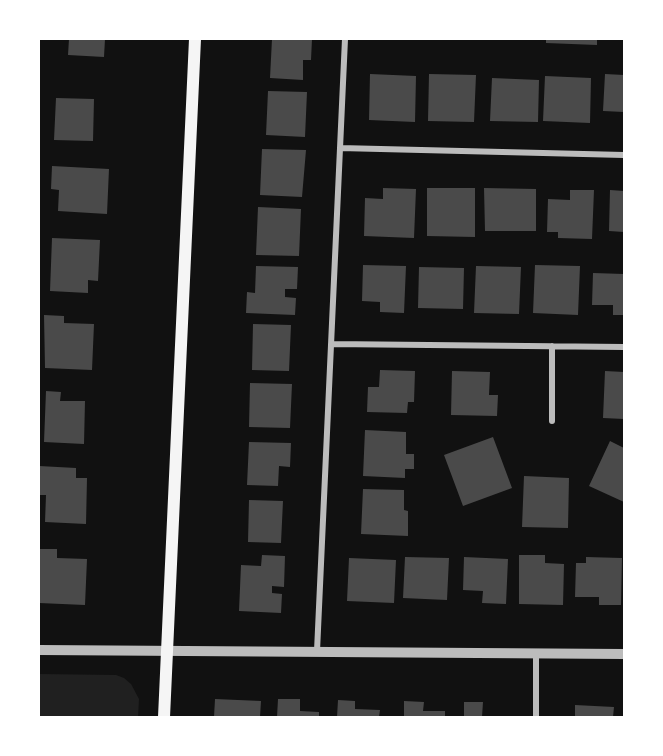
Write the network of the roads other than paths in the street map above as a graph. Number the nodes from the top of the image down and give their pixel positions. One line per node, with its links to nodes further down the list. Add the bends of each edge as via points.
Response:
1 (195, 39): 10 (main road)
2 (345, 39): 3 (street)
3 (340, 148): 4 (street); 5 (street)
4 (624, 155)
5 (331, 344): 6 (street); 11 (street)
6 (552, 346): 7 (street); 8 (street)
7 (624, 347)
8 (552, 420)
9 (39, 650): 10 (street)
10 (167, 650): 11 (street); 14 (main road)
11 (317, 651): 12 (street)
12 (536, 653): 13 (street); 15 (street)
13 (624, 654)
14 (164, 717)
15 (536, 717)

